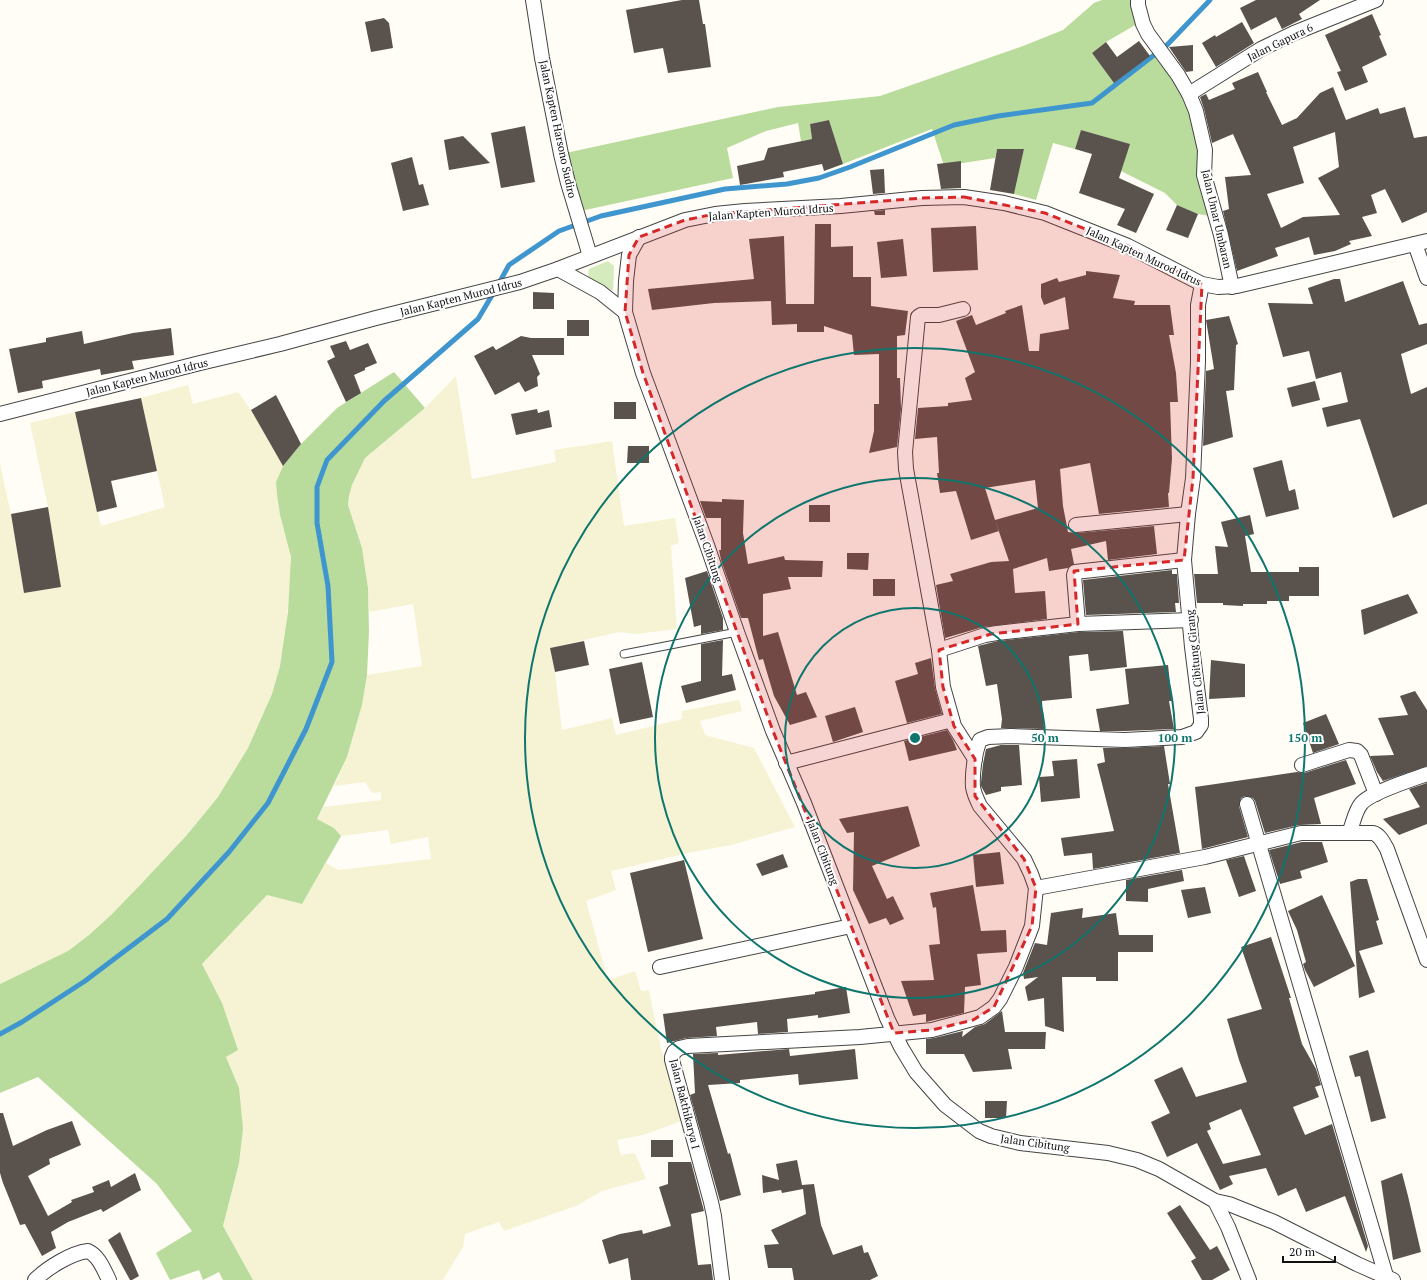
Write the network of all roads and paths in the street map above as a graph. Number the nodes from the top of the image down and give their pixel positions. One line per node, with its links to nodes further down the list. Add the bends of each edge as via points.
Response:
1 (533, 0): 7 (street, Jalan Kapten Harsono Sudiro, via 561,154)
2 (1138, 0): 4 (street, Jalan Umar Umbaran, via 1143,24)
3 (1376, 0): 4 (street, Jalan Gapura 6, via 1261,49)
4 (1189, 94): 11 (street, Jalan Umar Umbaran, via 1205,146 1204,175)
5 (639, 237): 7 (street, Jalan Kapten Murod Idrus); 10 (street, Jalan Kapten Murod Idrus, via 685,220 715,214 964,197 1045,213 1128,246); 13 (street, Jalan Cibitung, via 629,255)
6 (1421, 243): 9 (street); 11 (street, Jalan Kapten Murod Idrus)
7 (590, 256): 8 (street, Jalan Kapten Murod Idrus)
8 (558, 269): 13 (street, via 600,292); 14 (street, Jalan Kapten Murod Idrus, via 470,296)
9 (1427, 278)
10 (1202, 284): 11 (street, Jalan Kapten Murod Idrus); 15 (street, Jalan Cibitung Girang, via 1198,305 1193,478)
11 (1232, 287)
12 (963, 309): 21 (street, via 918,317 906,440 906,469)
13 (625, 312): 20 (street, Jalan Cibitung, via 643,373)
14 (0, 414)
15 (1188, 514): 16 (street); 17 (street, Jalan Cibitung Girang)
16 (1076, 525)
17 (1184, 560): 18 (street, Jalan Cibitung Girang); 19 (street, via 1076,571 1074,575)
18 (1191, 620): 19 (street); 24 (street, Jalan Cibitung Girang, via 1201,719 1196,732 1182,737 1126,740 988,737 980,740)
19 (1078, 624): 21 (street, via 991,634)
20 (737, 632): 22 (lane); 25 (street, Jalan Cibitung)
21 (939, 650): 23 (street, via 943,687)
22 (624, 654)
23 (952, 720): 24 (street); 25 (street)
24 (975, 759): 32 (street, Jalan Cibitung Girang, via 973,788 980,806 1024,859)
25 (786, 763): 33 (street, Jalan Cibitung)
26 (1302, 765): 28 (street, via 1349,750 1357,751 1361,755)
27 (1427, 774): 28 (street)
28 (1376, 794): 30 (street, via 1361,804)
29 (1247, 804): 31 (street)
30 (1349, 833): 31 (street, via 1301,833); 34 (street, via 1377,834 1384,842)
31 (1258, 844): 32 (street, via 1205,857); 38 (street)
32 (1036, 888): 36 (street, Jalan Cibitung Girang, via 1032,926 1016,967 994,1007 973,1020 932,1030)
33 (851, 926): 35 (street); 36 (street, Jalan Cibitung)
34 (1427, 960)
35 (660, 967)
36 (894, 1033): 37 (street, Jalan Cibitung, via 916,1072 945,1105 979,1131 1020,1143 1108,1153 1137,1160 1159,1169); 41 (street, Jalan Bakthikarya I, via 782,1042 707,1044 679,1048 673,1054 672,1060 714,1216)
37 (1215, 1201): 38 (street, Jalan Cibitung, via 1274,1222); 42 (street, via 1228,1226)
38 (1390, 1278)
39 (36, 1280): 40 (street, via 47,1270 72,1256 88,1251 99,1261)
40 (109, 1280)
41 (722, 1280)
42 (1249, 1280)

